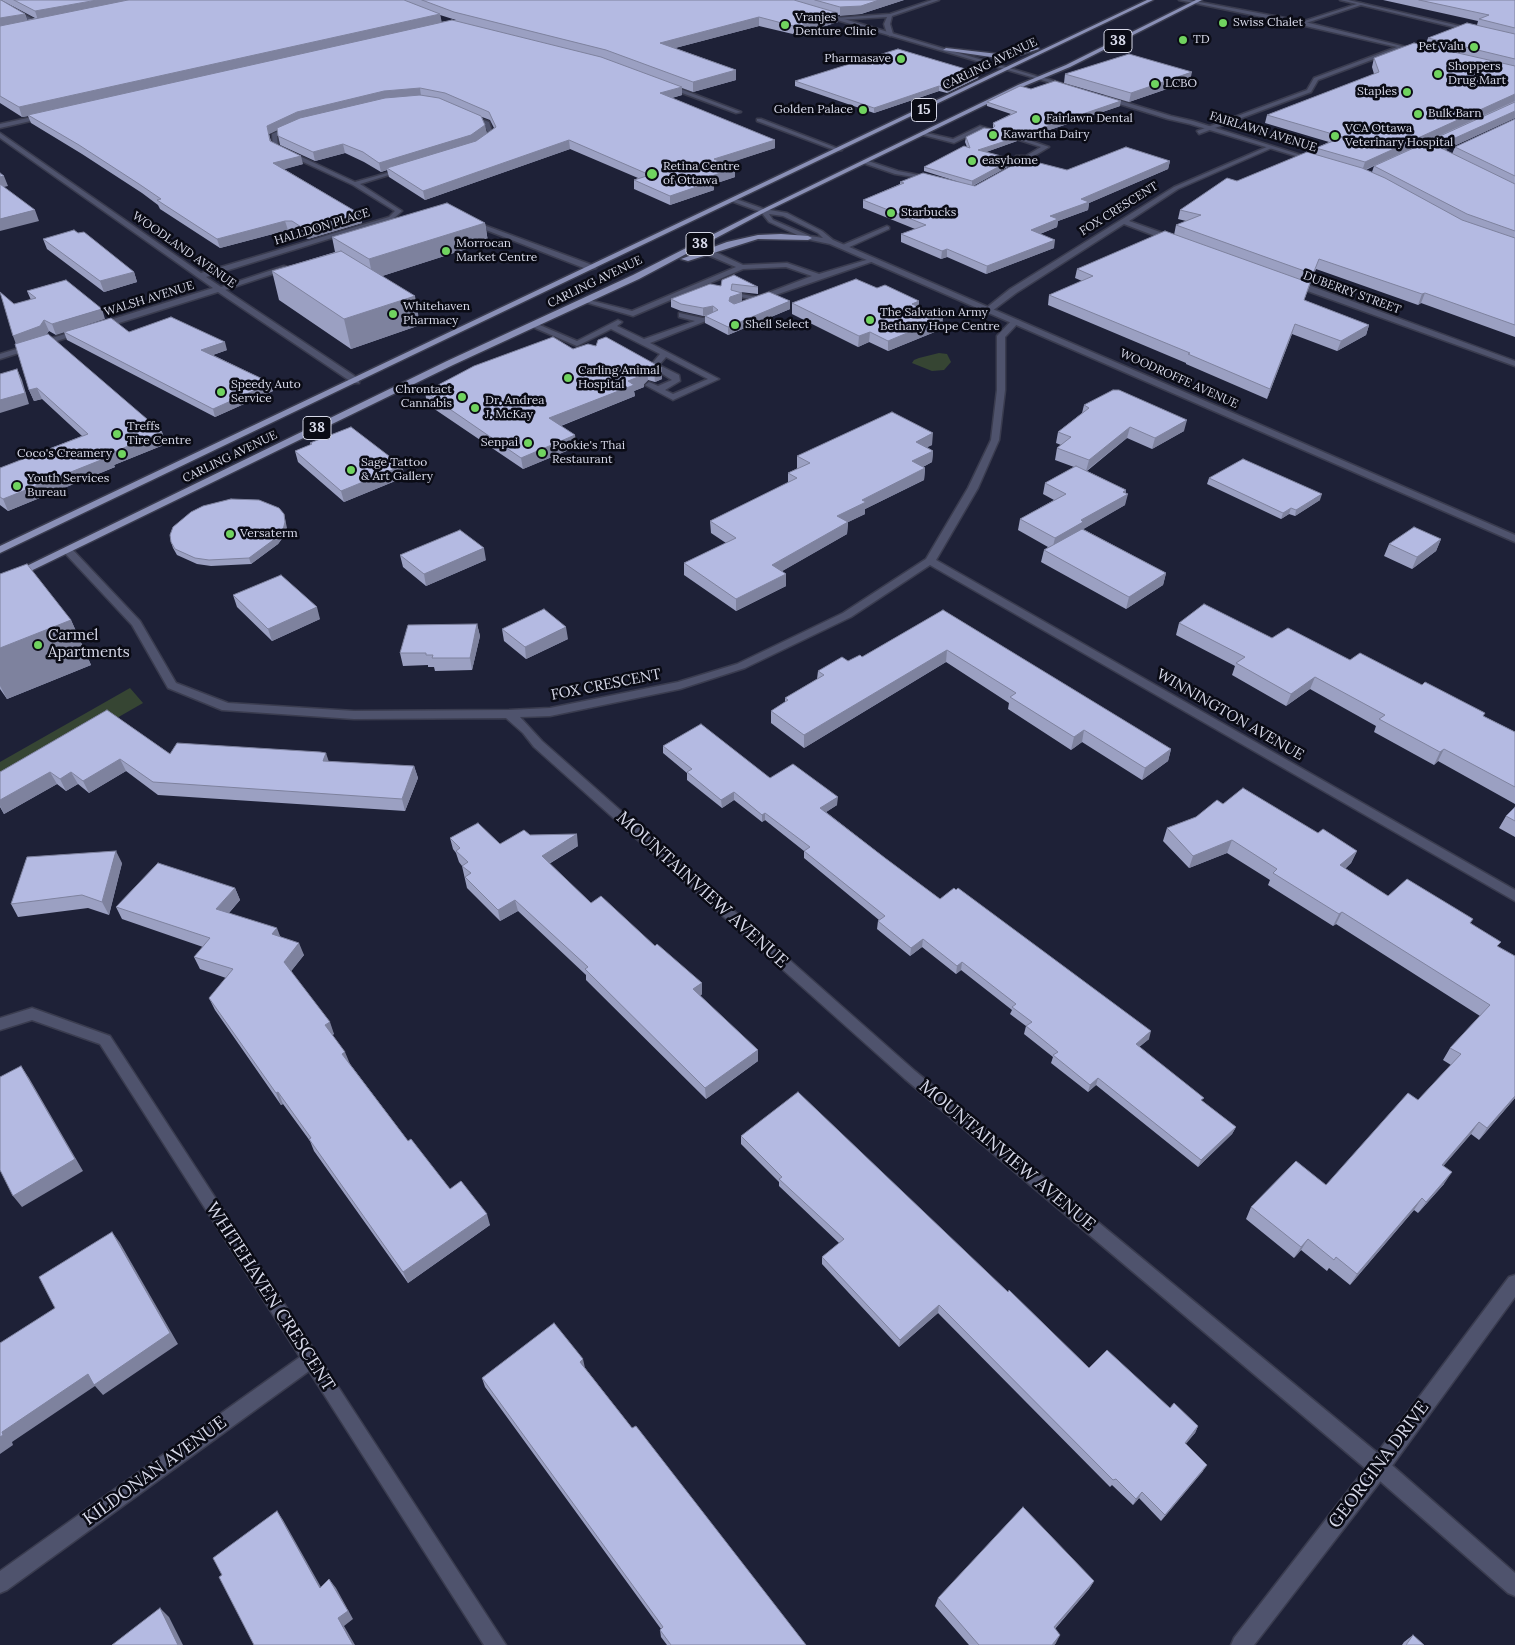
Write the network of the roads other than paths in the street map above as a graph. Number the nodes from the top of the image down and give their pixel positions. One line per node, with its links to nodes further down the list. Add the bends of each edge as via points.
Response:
1 (937, 0): 10 (street)
2 (1151, 0): 17 (main road, CARLING AVENUE / 38)
3 (1181, 0): 6 (street)
4 (1209, 0): 12 (street)
5 (1342, 0): 8 (street)
6 (1197, 1): 12 (street); 22 (main road, CARLING AVENUE / 38)
7 (0, 2): 15 (street)
8 (1362, 4): 14 (street); 18 (street)
9 (813, 11): 11 (street)
10 (890, 16): 11 (street); 19 (street, via 887,24)
11 (837, 18): 19 (street)
12 (1283, 20): 14 (street)
13 (48, 22): 15 (street)
14 (1301, 23): 33 (street, via 1406,47 1316,79 1309,91)
15 (38, 24): 16 (street)
16 (29, 25)
17 (1087, 30): 20 (main road, via 1014,54); 21 (main road, CARLING AVENUE / 38)
18 (1477, 30)
19 (890, 34): 20 (street)
20 (946, 50): 21 (street)
21 (1009, 69): 22 (street); 41 (main road, CARLING AVENUE / 15)
22 (1040, 78): 24 (street); 36 (main road, CARLING AVENUE / 15)
23 (658, 82): 27 (street)
24 (1074, 88)
25 (1100, 96): 29 (street, FAIRLAWN AVENUE)
26 (460, 112): 39 (street, via 487,123 492,136)
27 (738, 112)
28 (57, 113): 32 (street)
29 (1170, 118): 33 (street, FAIRLAWN AVENUE); 35 (street, FAIRLAWN AVENUE)
30 (759, 120): 41 (street)
31 (299, 124): 49 (street, HALLDON PLACE, via 274,135 275,147)
32 (0, 126)
33 (1210, 128): 35 (street); 40 (street, FAIRLAWN AVENUE)
34 (990, 130): 36 (street, via 980,128 954,142)
35 (1199, 132): 42 (street, FAIRLAWN AVENUE)
36 (922, 134): 44 (main road, CARLING AVENUE / 15)
37 (0, 135): 64 (street, WOODLAND AVENUE)
38 (1009, 135): 43 (street, via 1046,147 1025,161)
39 (475, 147)
40 (1271, 147): 42 (street, FOX CRESCENT); 45 (street, FAIRLAWN AVENUE)
41 (839, 150): 50 (main road, CARLING AVENUE / 15)
42 (1262, 152): 47 (street, FAIRLAWN AVENUE); 53 (street, FOX CRESCENT, via 1176,188)
43 (1018, 157)
44 (864, 162): 48 (street, via 898,173); 51 (main road, CARLING AVENUE / 15)
45 (1326, 164)
46 (410, 167): 49 (street)
47 (1318, 169)
48 (937, 179)
49 (355, 184): 64 (street, HALLDON PLACE, via 399,211 391,218)
50 (733, 200): 51 (street); 63 (main road, CARLING AVENUE / 38)
51 (763, 211): 55 (street, WOODROFFE AVENUE, via 771,221); 56 (street, WOODROFFE AVENUE, via 786,214); 66 (main road, CARLING AVENUE / 38)
52 (460, 218): 63 (street)
53 (1125, 222): 57 (street); 78 (street, FOX CRESCENT)
54 (887, 228): 58 (street)
55 (808, 238): 56 (street, WOODROFFE AVENUE); 59 (main road, via 758,237)
56 (832, 242): 58 (street, WOODROFFE AVENUE)
57 (1181, 242)
58 (842, 247): 60 (street, WOODROFFE AVENUE)
59 (706, 251): 62 (street); 66 (main road)
60 (873, 260): 65 (street); 78 (street, WOODROFFE AVENUE)
61 (298, 264): 69 (street, WALSH AVENUE)
62 (742, 267): 65 (street, via 787,265); 68 (street)
63 (592, 268): 93 (main road, CARLING AVENUE / 38)
64 (200, 276): 69 (street, WOODLAND AVENUE)
65 (819, 276): 73 (street)
66 (636, 277): 75 (main road, CARLING AVENUE / 38)
67 (1283, 279): 92 (street, DUBERRY STREET)
68 (699, 286): 70 (street); 72 (street)
69 (219, 290): 91 (street, WALSH AVENUE); 93 (street, WOODLAND AVENUE)
70 (717, 290)
71 (736, 294): 73 (street)
72 (674, 296): 74 (street); 77 (street)
73 (757, 299): 76 (street)
74 (688, 300)
75 (585, 301): 80 (street); 85 (main road, CARLING AVENUE / 38)
76 (742, 305)
77 (649, 307): 79 (street); 80 (street)
78 (989, 309): 84 (street, WOODROFFE AVENUE)
79 (662, 310)
80 (633, 314): 86 (street)
81 (682, 315): 83 (street)
82 (712, 317): 83 (street)
83 (702, 320): 87 (street)
84 (1016, 321): 96 (street, WOODROFFE AVENUE); 99 (street, FOX CRESCENT, via 1001,336 1001,390 995,440 973,488)
85 (532, 324): 88 (street); 98 (main road, CARLING AVENUE / 38)
86 (611, 326): 87 (street); 88 (street)
87 (644, 342): 90 (street)
88 (577, 344): 89 (street)
89 (586, 348)
90 (665, 353): 95 (street, via 654,366 676,377 676,381); 95 (street, via 715,379 672,398)
91 (0, 357)
92 (1515, 364)
93 (356, 381): 97 (main road, CARLING AVENUE / 38)
94 (649, 385): 95 (street)
95 (658, 390)
96 (1515, 539)
97 (0, 550)
98 (66, 550): 100 (main road, CARLING AVENUE / 38); 101 (street, FOX CRESCENT, via 136,623 172,685 226,707 354,715)
99 (930, 561): 101 (street, FOX CRESCENT, via 847,615 741,666 662,689 550,712); 102 (street, WINNINGTON AVENUE)
100 (0, 583)
101 (510, 714): 106 (street, MOUNTAINVIEW AVENUE, via 538,744 910,1075)
102 (1515, 896)
103 (0, 1024): 105 (street, WHITEHAVEN CRESCENT, via 32,1014 104,1040)
104 (1515, 1282): 106 (street, GEORGINA DRIVE)
105 (310, 1360): 107 (street, KILDONAN AVENUE); 109 (street, WHITEHAVEN CRESCENT)
106 (1379, 1467): 108 (street, MOUNTAINVIEW AVENUE); 110 (street, GEORGINA DRIVE)
107 (0, 1583)
108 (1515, 1586)
109 (496, 1645)
110 (1241, 1645)

